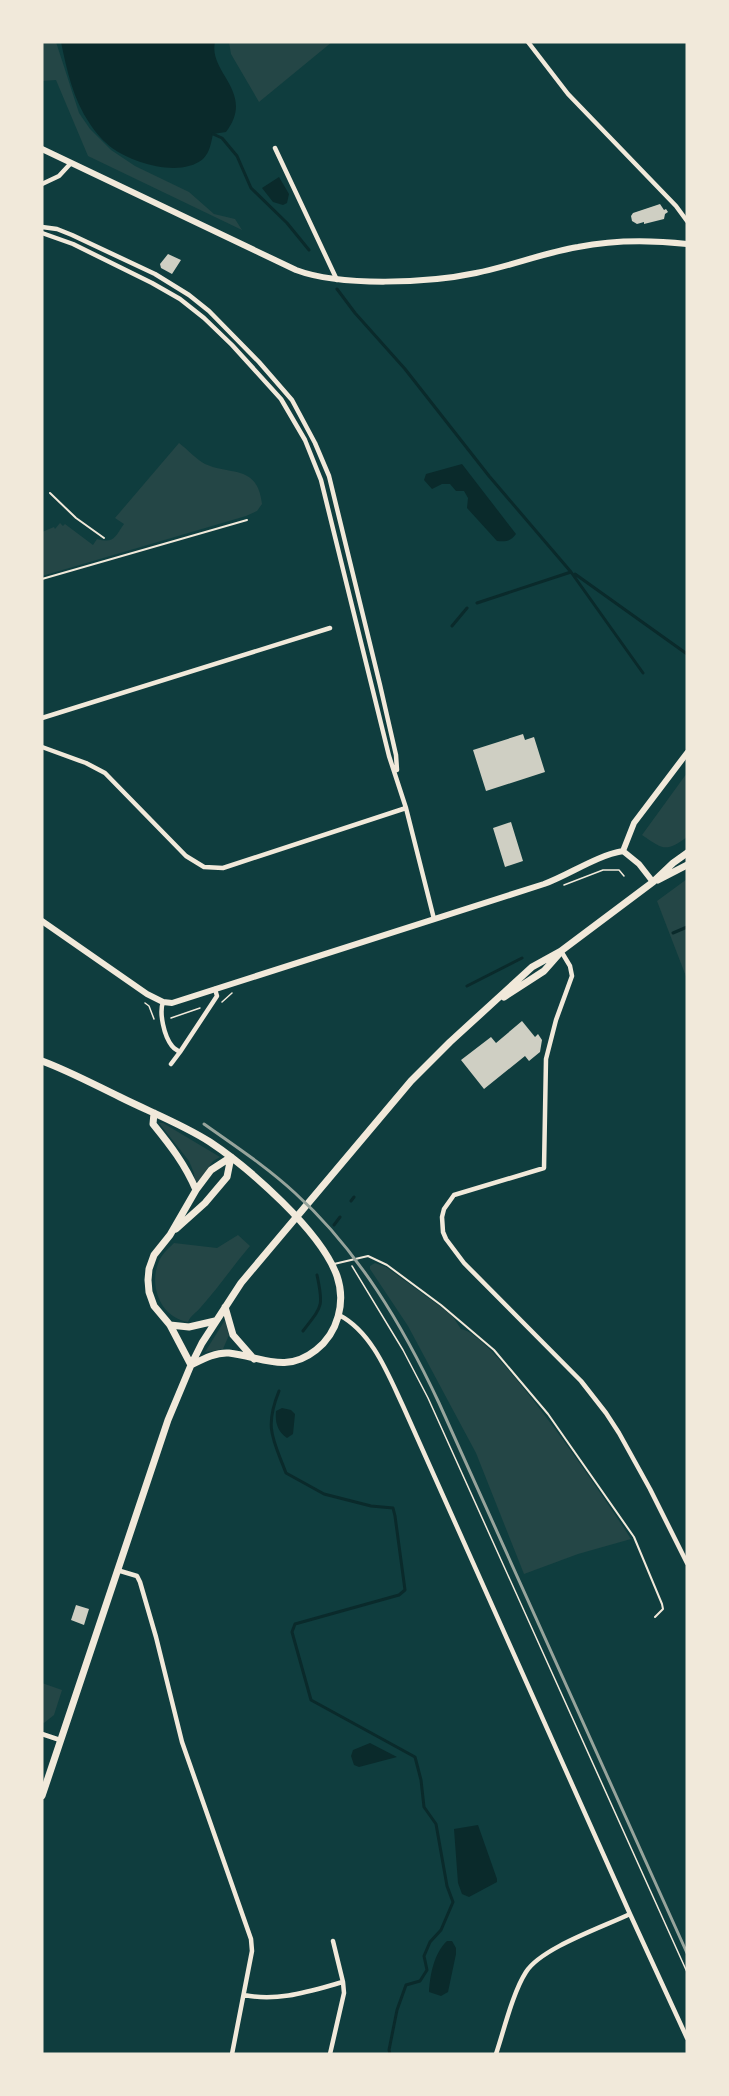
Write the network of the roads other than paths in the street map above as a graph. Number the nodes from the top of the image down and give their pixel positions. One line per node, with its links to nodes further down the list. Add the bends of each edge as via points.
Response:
1 (528, 42): 6 (street, via 568,93)
2 (275, 148): 10 (street)
3 (42, 149): 4 (street)
4 (70, 163): 5 (street, via 59,176); 10 (street, via 296,270)
5 (42, 184)
6 (687, 221)
7 (42, 227): 19 (street, via 72,235 189,295 260,362 292,400 329,476 396,755)
8 (42, 233): 19 (street, via 73,244 180,299 232,345 281,399 305,440 321,480)
9 (687, 244): 10 (street, via 594,244 454,277)
10 (337, 280)
11 (50, 494): 13 (lane)
12 (248, 520): 14 (lane)
13 (104, 538)
14 (42, 579)
15 (330, 628): 16 (street)
16 (42, 718)
17 (42, 747): 20 (street, via 105,773 186,856 204,867 223,868)
18 (687, 753): 21 (street, via 634,823)
19 (397, 776): 20 (street)
20 (406, 808): 25 (street)
21 (623, 851): 24 (street); 25 (street, via 567,876)
22 (687, 853): 24 (main road)
23 (687, 865): 24 (main road)
24 (653, 882): 27 (main road)
25 (434, 919): 28 (street)
26 (42, 921): 29 (street)
27 (561, 951): 38 (main road, via 544,971 489,1006 411,1081 275,1241); 44 (street, via 572,976 546,1059 544,1168 454,1195 444,1209 443,1232 464,1263 581,1381 606,1413)
28 (215, 989): 29 (street); 30 (street, via 217,996)
29 (163, 1002): 30 (street, via 162,1021 172,1046)
30 (180, 1052): 32 (street)
31 (42, 1061): 33 (main road)
32 (171, 1064)
33 (154, 1113): 34 (main road); 35 (main road, via 153,1124 179,1155)
34 (231, 1157): 35 (main road, via 211,1170); 36 (main road, via 227,1177); 37 (main road, via 286,1207)
35 (196, 1190): 36 (main road)
36 (170, 1235): 41 (main road, via 154,1256 147,1280 154,1306)
37 (331, 1264): 39 (main road, via 339,1285); 46 (lane, via 368,1257 387,1265 495,1350 548,1414 634,1537 662,1604 663,1609)
38 (225, 1307): 40 (main road); 42 (main road, via 233,1335)
39 (339, 1315): 42 (main road, via 330,1335 309,1355 288,1363); 50 (street, via 359,1328 387,1373)
40 (215, 1322): 41 (main road, via 189,1327); 43 (main road)
41 (170, 1325): 43 (main road)
42 (254, 1359): 43 (main road, via 228,1353)
43 (191, 1365): 45 (main road)
44 (687, 1563)
45 (117, 1570): 48 (main road); 53 (street, via 137,1576 140,1582 182,1742 251,1939)
46 (655, 1617)
47 (42, 1734): 48 (street)
48 (60, 1740): 49 (main road)
49 (42, 1796)
50 (630, 1914): 54 (street); 57 (street, via 532,1964 520,1983)
51 (333, 1941): 52 (street)
52 (343, 1982): 53 (street, via 289,1997); 56 (street)
53 (244, 1995): 55 (street)
54 (687, 2038)
55 (232, 2054)
56 (330, 2054)
57 (496, 2054)

